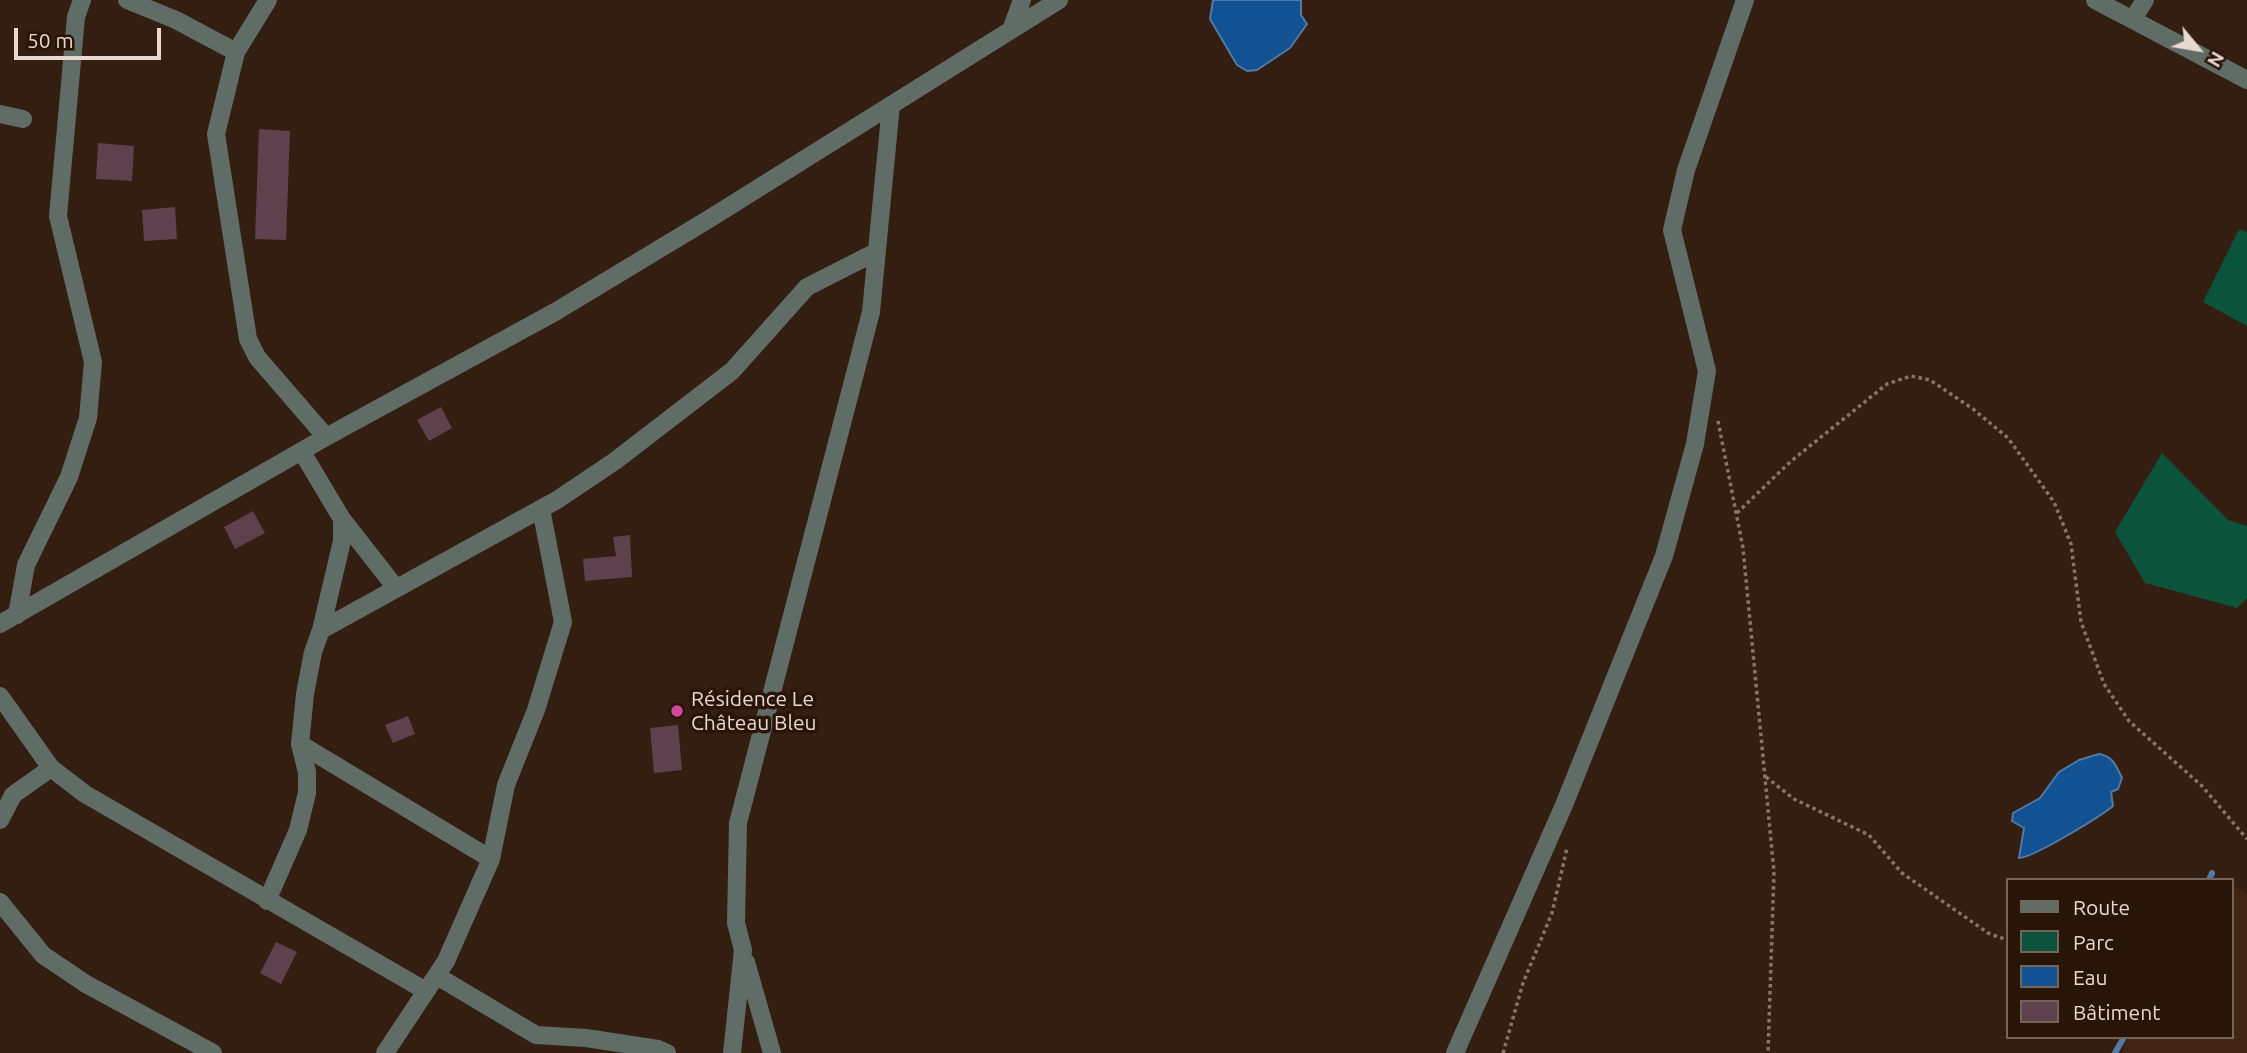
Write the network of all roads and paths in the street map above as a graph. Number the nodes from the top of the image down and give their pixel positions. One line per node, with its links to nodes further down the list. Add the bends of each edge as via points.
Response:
1 (82, 0): 24 (street, via 76,17 58,216 93,362 88,418 69,477 26,565)
2 (127, 0): 11 (street)
3 (268, 0): 11 (street)
4 (1022, 0): 10 (street)
5 (1059, 0): 10 (street)
6 (1745, 0): 46 (street, via 1686,170 1672,230 1707,371 1695,444 1664,556 1564,805)
7 (2095, 0): 9 (street)
8 (2145, 0): 9 (street)
9 (2133, 19): 12 (street)
10 (1011, 30): 13 (street)
11 (236, 52): 18 (street, via 216,134 248,339 257,357)
12 (2247, 80)
13 (891, 105): 16 (street); 18 (street, via 555,312)
14 (0, 114): 15 (street)
15 (23, 119)
16 (876, 252): 20 (street, via 807,287 732,371 615,461); 38 (street, via 871,312 738,823 736,923)
17 (1716, 410): 21 (path)
18 (326, 437): 19 (street)
19 (302, 452): 22 (street); 24 (street)
20 (541, 509): 23 (street); 34 (street, via 563,622 536,710 506,785)
21 (1737, 513): 30 (path); 32 (path, via 1790,462 1887,384 1911,376 1930,380 2008,438 2054,502 2071,544 2081,622 2104,684 2129,721 2202,786)
22 (342, 519): 23 (street); 26 (street, via 342,541)
23 (396, 589): 26 (street)
24 (17, 615): 25 (street)
25 (0, 624)
26 (321, 630): 28 (street, via 305,694)
27 (0, 696): 29 (street)
28 (300, 744): 34 (street); 35 (street, via 307,793 298,830)
29 (51, 768): 31 (street, via 13,795); 35 (street, via 85,794)
30 (1765, 776): 37 (path, via 1794,799 1868,835 1902,873 1988,933); 48 (path, via 1774,872)
31 (0, 820)
32 (2247, 839)
33 (1568, 843): 47 (path, via 1552,913 1523,983)
34 (491, 859): 39 (street)
35 (267, 901): 40 (street)
36 (0, 902): 41 (street, via 43,955 86,984)
37 (2006, 940)
38 (743, 950): 44 (street); 45 (street)
39 (437, 976): 40 (street); 43 (street, via 536,1035 586,1038)
40 (426, 991): 42 (street)
41 (213, 1053)
42 (385, 1053)
43 (667, 1053)
44 (732, 1053)
45 (772, 1053)
46 (1455, 1053)
47 (1503, 1053)
48 (1768, 1053)

